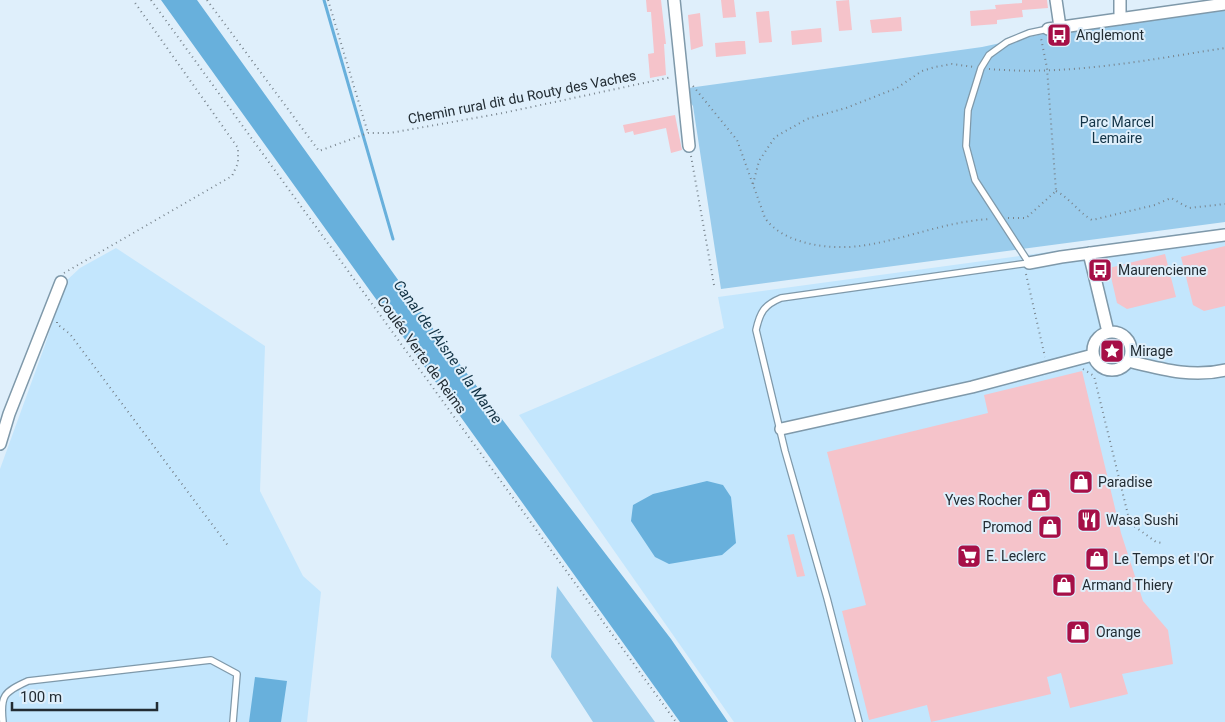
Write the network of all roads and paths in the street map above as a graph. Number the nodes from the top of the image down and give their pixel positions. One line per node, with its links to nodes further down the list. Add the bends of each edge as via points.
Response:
1 (133, 0): 25 (path, via 238,148 238,163 232,176)
2 (151, 0): 40 (path, Coulée Verte de Reims)
3 (207, 0): 16 (path, via 319,151)
4 (328, 0): 16 (path)
5 (674, 0): 15 (street)
6 (1056, 0): 10 (street)
7 (1120, 0): 9 (street)
8 (1225, 4): 9 (street)
9 (1120, 19): 10 (street)
10 (1060, 27): 11 (street)
11 (1043, 30): 13 (lane, via 1007,42 989,55); 14 (path)
12 (1225, 48): 14 (path)
13 (982, 68): 14 (path); 18 (path, via 952,64 935,67 922,71 897,88 807,119 775,138 759,161); 21 (lane, via 968,110 966,146 975,180)
14 (1048, 72): 19 (path)
15 (680, 75): 16 (path, Chemin rural dit du Routy des Vaches, via 503,112 390,133); 17 (street); 18 (path, via 700,94 737,140)
16 (368, 133)
17 (689, 146): 26 (path)
18 (753, 184): 21 (path, via 765,218 772,227 790,238 813,245 859,246 942,226)
19 (1056, 191): 20 (path, via 1069,197 1080,213 1092,220 1172,198 1189,208); 21 (path, via 1026,218)
20 (1225, 204)
21 (1001, 219): 24 (lane)
22 (1225, 235): 23 (street)
23 (1089, 253): 24 (street); 28 (street)
24 (1026, 264): 31 (path); 34 (lane, via 781,298 767,304 759,316 756,330)
25 (62, 278): 35 (street)
26 (714, 285)
27 (58, 316): 37 (path, via 57,324 70,334)
28 (1108, 332): 29 (street, via 1098,338); 30 (street, via 1120,333 1129,342)
29 (1094, 355): 30 (street, via 1100,365 1111,370); 31 (street)
30 (1128, 361): 33 (street, via 1202,375)
31 (1047, 367): 34 (street)
32 (1080, 368): 36 (path, via 1094,376 1130,523)
33 (1225, 370)
34 (781, 429): 41 (lane)
35 (0, 444)
36 (1162, 543)
37 (229, 548)
38 (3, 722): 39 (lane, via 1,702 9,690 28,682 211,660 237,674)
39 (232, 722)
40 (676, 722)
41 (859, 722)

